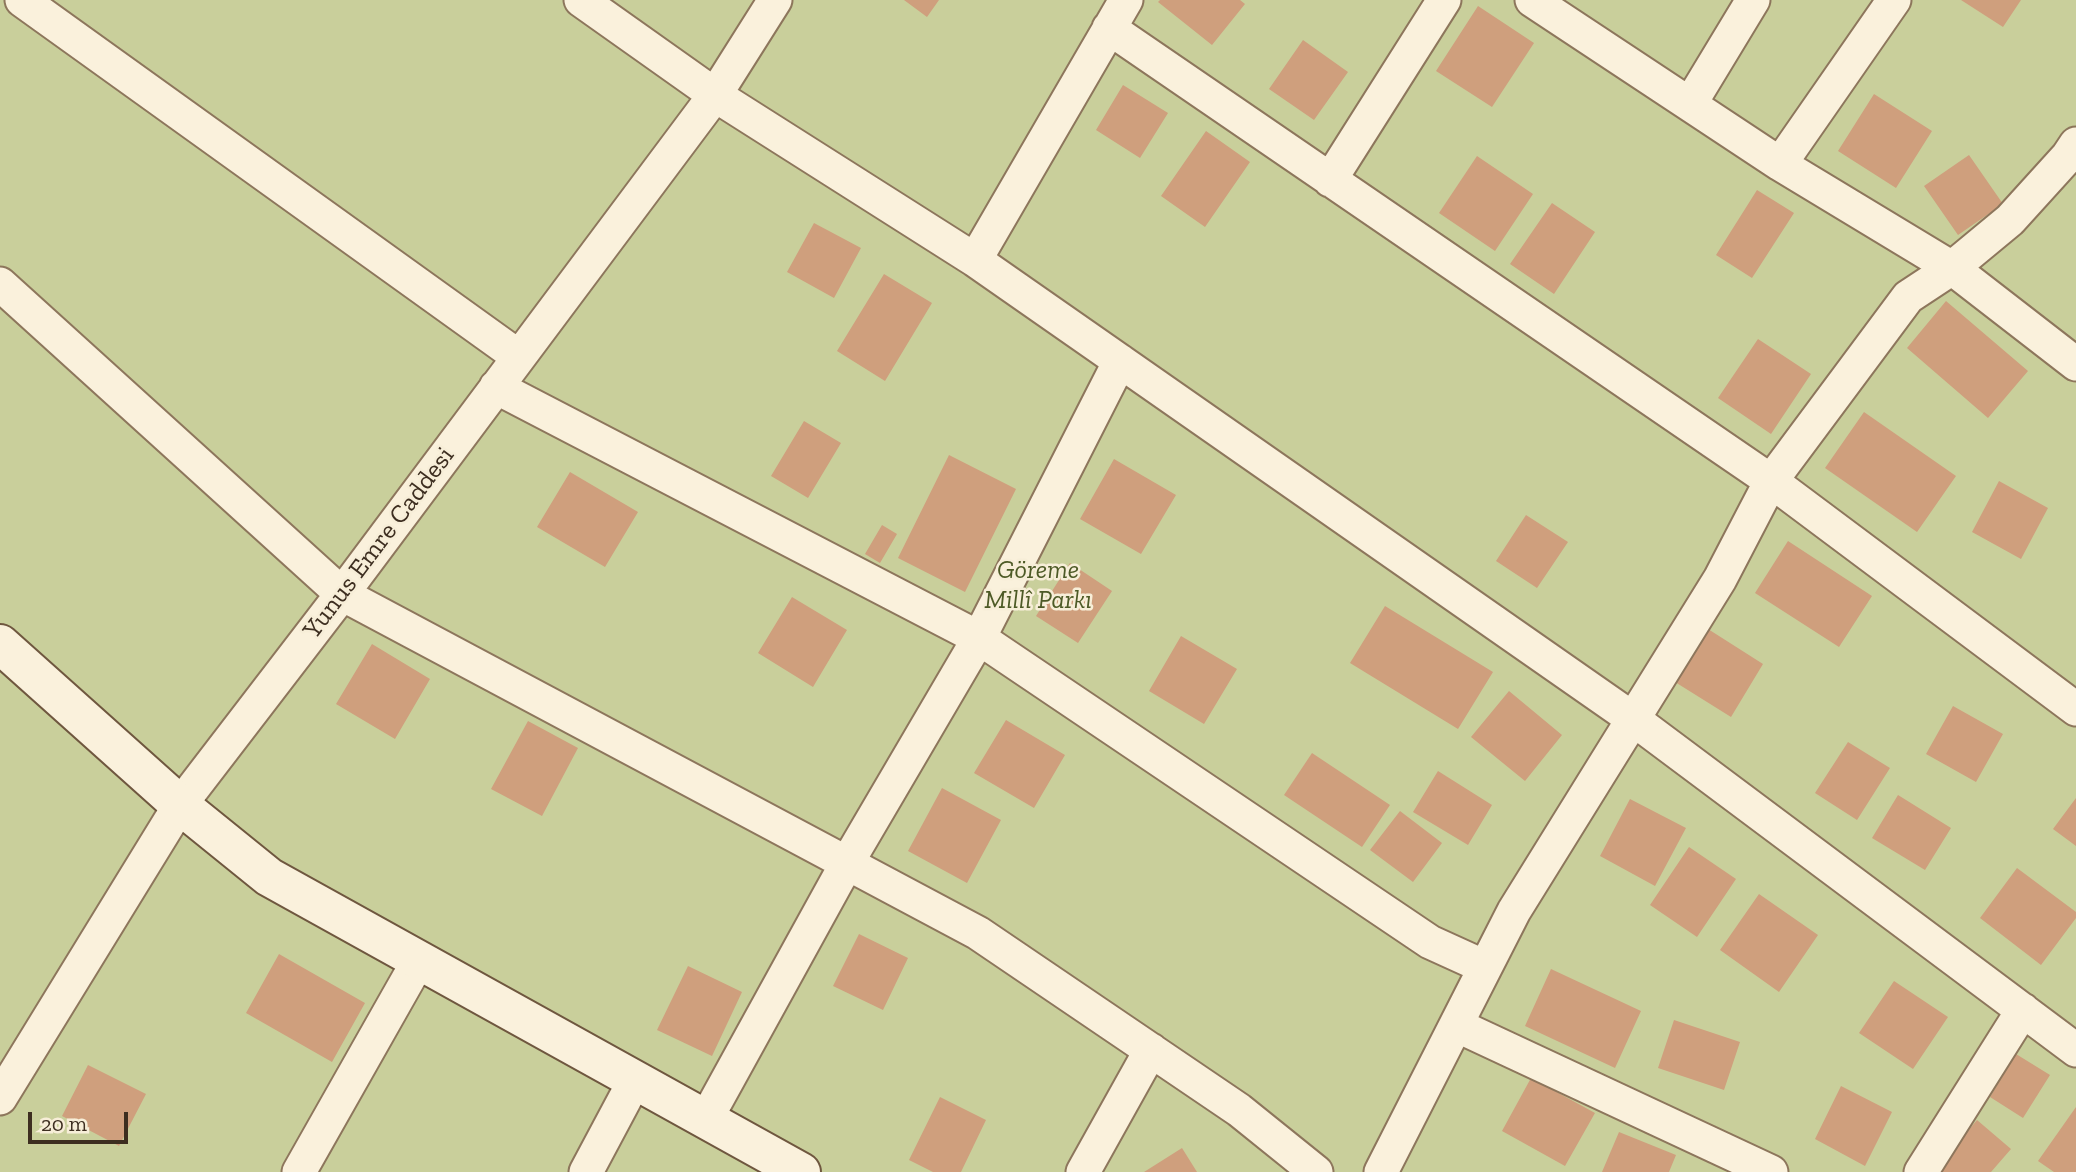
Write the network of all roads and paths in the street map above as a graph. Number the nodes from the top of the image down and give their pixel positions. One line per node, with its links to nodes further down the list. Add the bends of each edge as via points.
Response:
1 (22, 0): 18 (street)
2 (581, 0): 10 (street)
3 (775, 0): 10 (street, Yunus Emre Caddesi)
4 (1126, 0): 9 (street)
5 (1444, 0): 14 (street)
6 (1532, 0): 11 (street)
7 (1753, 0): 11 (street)
8 (1894, 0): 13 (street)
9 (1109, 28): 14 (street); 15 (street)
10 (715, 95): 15 (street); 18 (street, Yunus Emre Caddesi)
11 (1690, 104): 13 (street)
12 (2076, 144): 16 (street, via 2010,220)
13 (1780, 164): 16 (street)
14 (1330, 180): 22 (street)
15 (975, 260): 19 (street)
16 (1952, 268): 20 (street); 22 (street, via 1908,297)
17 (0, 284): 23 (street)
18 (519, 357): 21 (street, Yunus Emre Caddesi)
19 (1120, 361): 24 (street); 27 (street)
20 (2076, 364)
21 (496, 387): 23 (street, Yunus Emre Caddesi); 24 (street)
22 (1770, 481): 26 (street); 27 (street, via 1720,579)
23 (342, 594): 28 (street, Yunus Emre Caddesi); 29 (street)
24 (979, 638): 29 (street); 31 (street, via 1430,942)
25 (0, 644): 28 (main road)
26 (2076, 709)
27 (1633, 719): 31 (street, via 1514,911); 32 (street)
28 (180, 805): 30 (main road, via 269,877); 37 (street, Yunus Emre Caddesi)
29 (847, 863): 34 (street, via 978,933); 38 (street)
30 (419, 960): 36 (main road); 39 (street)
31 (1485, 967): 33 (street)
32 (2023, 1010): 35 (street); 46 (street)
33 (1456, 1025): 44 (street); 45 (street)
34 (1151, 1050): 42 (street); 43 (street, via 1239,1110)
35 (2076, 1050)
36 (635, 1080): 38 (main road); 40 (street)
37 (0, 1098)
38 (706, 1119): 41 (main road)
39 (299, 1172)
40 (586, 1172)
41 (801, 1172)
42 (1083, 1172)
43 (1316, 1172)
44 (1381, 1172)
45 (1771, 1172)
46 (1921, 1172)

